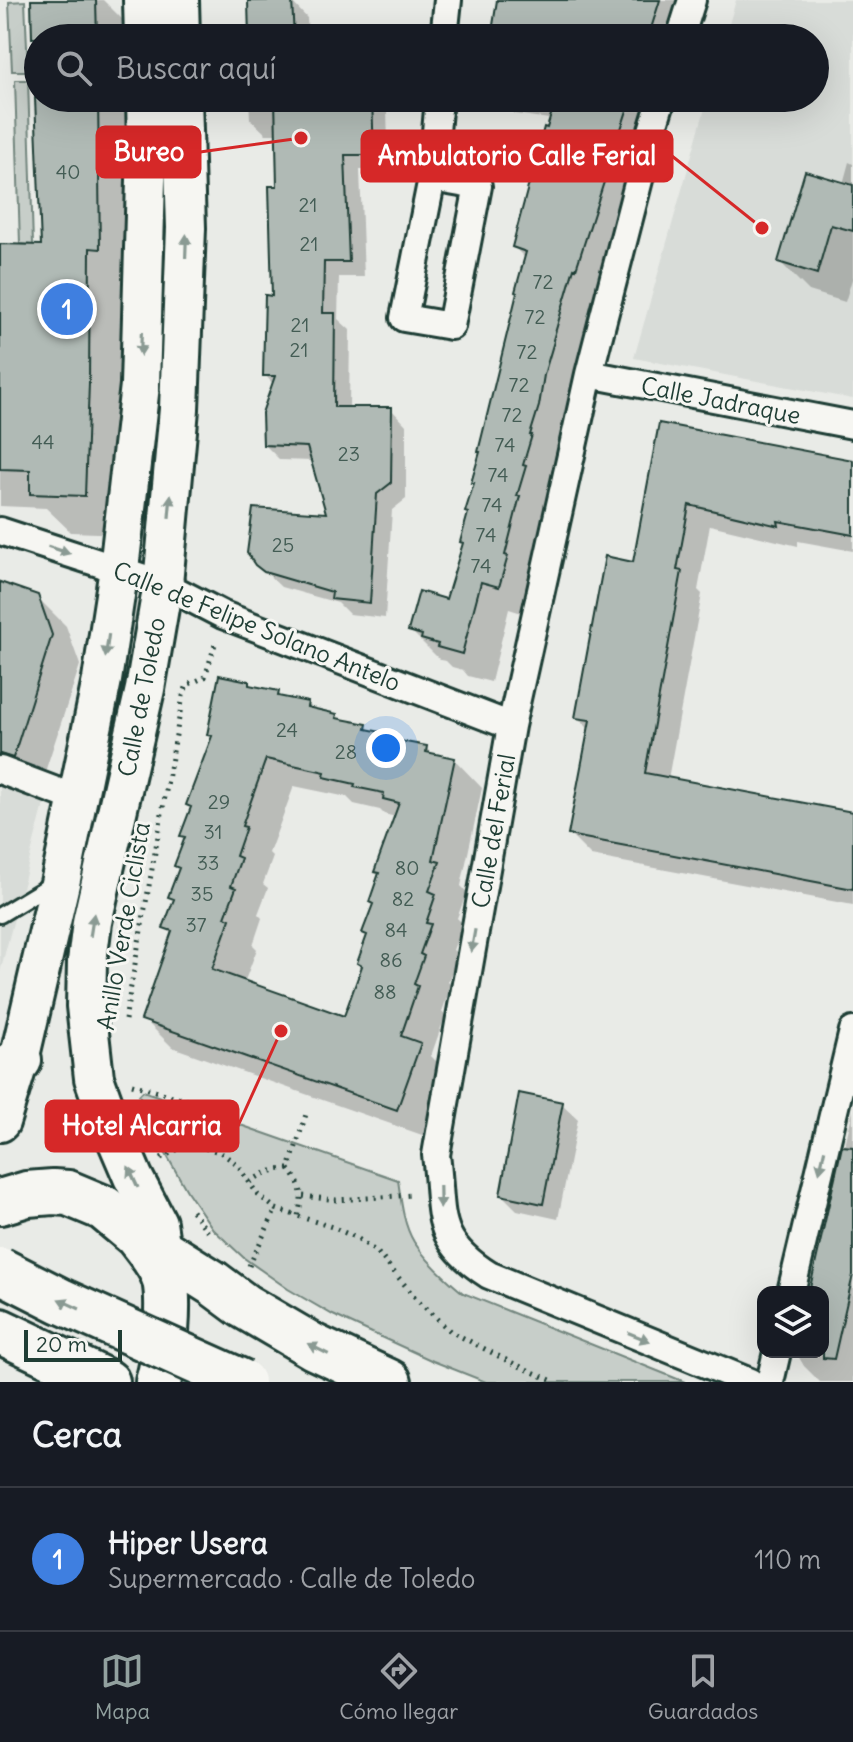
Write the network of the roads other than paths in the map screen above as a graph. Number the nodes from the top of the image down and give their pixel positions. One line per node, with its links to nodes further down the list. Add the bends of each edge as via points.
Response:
1 (143, 0): 5 (street)
2 (179, 0): 6 (street)
3 (448, 0): 7 (street)
4 (692, 0): 8 (street)
5 (144, 24)
6 (180, 24)
7 (445, 24)
8 (684, 24)
9 (146, 112): 17 (street, Calle de Toledo, one-way to 17, via 140,385)
10 (182, 112): 18 (street, Calle de Toledo, one-way to 10, via 179,409 186,228)
11 (438, 112): 13 (street)
12 (658, 112): 14 (street, Calle del Ferial)
13 (432, 178): 13 (street, via 478,186 451,326 404,318)
14 (589, 374): 15 (street, Calle Jadraque); 19 (street, Calle del Ferial)
15 (853, 425)
16 (0, 531): 17 (street, Calle de Felipe Solano Antelo, one-way to 17)
17 (119, 569): 18 (street, Calle de Felipe Solano Antelo); 21 (street, Calle de Toledo, one-way to 21)
18 (163, 584): 19 (street, Calle de Felipe Solano Antelo, via 223,615); 28 (street, Calle de Toledo, one-way to 18, via 157,1223 94,1078 86,1006 92,922)
19 (511, 726): 37 (street, Calle del Ferial, one-way to 37, via 436,1155 447,1234 470,1263 489,1275)
20 (0, 770): 21 (street)
21 (77, 799): 22 (street, Calle de Toledo)
22 (61, 879): 23 (lane); 25 (street, Calle de Toledo)
23 (0, 915)
24 (853, 1031): 30 (street, one-way to 30)
25 (13, 1054): 26 (street, Calle de Toledo)
26 (0, 1122)
27 (9, 1195): 28 (highway, via 68,1193 104,1208)
28 (154, 1254): 34 (highway, via 166,1331); 36 (highway, one-way to 28, via 314,1347)
29 (0, 1270): 35 (highway, one-way to 29, bridge)
30 (792, 1286)
31 (0, 1331): 33 (highway)
32 (776, 1358): 38 (street)
33 (107, 1382)
34 (158, 1382)
35 (242, 1382)
36 (389, 1382)
37 (750, 1382)
38 (770, 1382)

